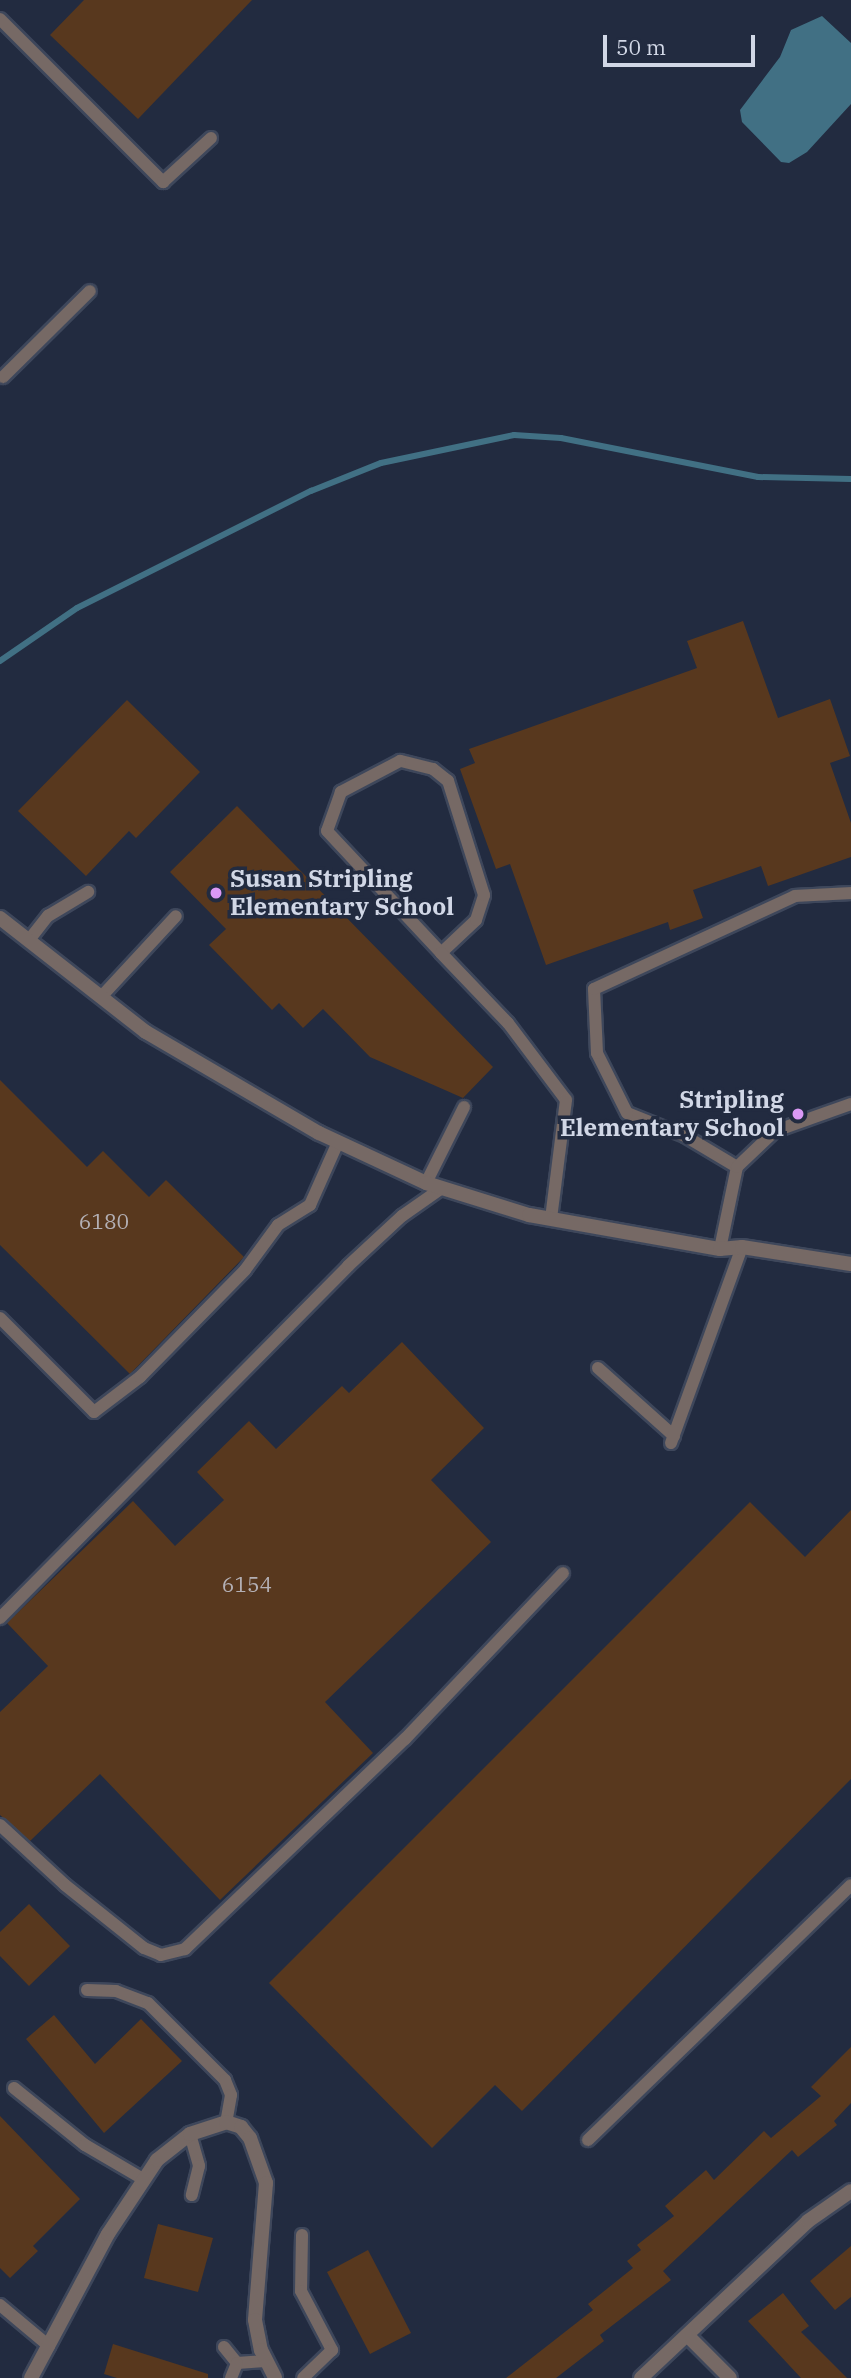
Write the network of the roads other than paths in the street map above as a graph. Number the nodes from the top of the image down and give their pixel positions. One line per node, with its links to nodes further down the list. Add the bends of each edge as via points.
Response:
1 (0, 19): 2 (lane, via 163,182)
2 (211, 138)
3 (90, 291): 4 (lane)
4 (3, 377)
5 (88, 892): 9 (lane, via 47,916)
6 (851, 893): 15 (lane, via 795,896 594,989 597,1053 627,1113 685,1136)
7 (176, 916): 11 (lane)
8 (0, 918): 9 (street)
9 (29, 940): 11 (street)
10 (441, 953): 10 (lane, via 476,920 484,895 448,781 433,769 400,761 341,792 327,831); 18 (lane, via 508,1023 566,1100)
11 (101, 997): 14 (street, via 146,1032)
12 (851, 1104): 15 (lane, via 775,1131)
13 (464, 1107): 16 (lane)
14 (338, 1142): 16 (street); 22 (lane, via 310,1205 278,1225 245,1270 159,1357 94,1412)
15 (737, 1167): 20 (lane)
16 (426, 1183): 17 (street)
17 (442, 1188): 18 (street); 25 (lane, via 402,1216 348,1266)
18 (551, 1218): 20 (street)
19 (742, 1247): 20 (street); 21 (street); 23 (lane, via 673,1440)
20 (719, 1249)
21 (851, 1264)
22 (0, 1318)
23 (598, 1368)
24 (563, 1573): 26 (lane, via 404,1739 185,1949 161,1955 144,1948)
25 (0, 1618)
26 (0, 1825)
27 (851, 1885): 32 (lane)
28 (87, 1990): 30 (lane, via 116,1991 148,2003 225,2080 231,2095)
29 (14, 2088): 33 (lane, via 85,2145)
30 (226, 2122): 31 (street); 41 (street, via 241,2127 250,2138 266,2183 255,2320)
31 (190, 2134): 33 (street, via 157,2160); 35 (lane, via 199,2166)
32 (588, 2140)
33 (143, 2179): 39 (street, via 108,2234)
34 (851, 2191): 38 (street, via 808,2221)
35 (192, 2195)
36 (302, 2235): 46 (lane, via 301,2291 332,2350)
37 (0, 2305): 39 (lane)
38 (688, 2336): 47 (street); 48 (street)
39 (49, 2346): 43 (street)
40 (225, 2347): 42 (lane)
41 (265, 2361): 42 (lane); 45 (street)
42 (237, 2363): 44 (lane)
43 (34, 2377)
44 (231, 2378)
45 (275, 2378)
46 (303, 2378)
47 (641, 2378)
48 (730, 2378)

